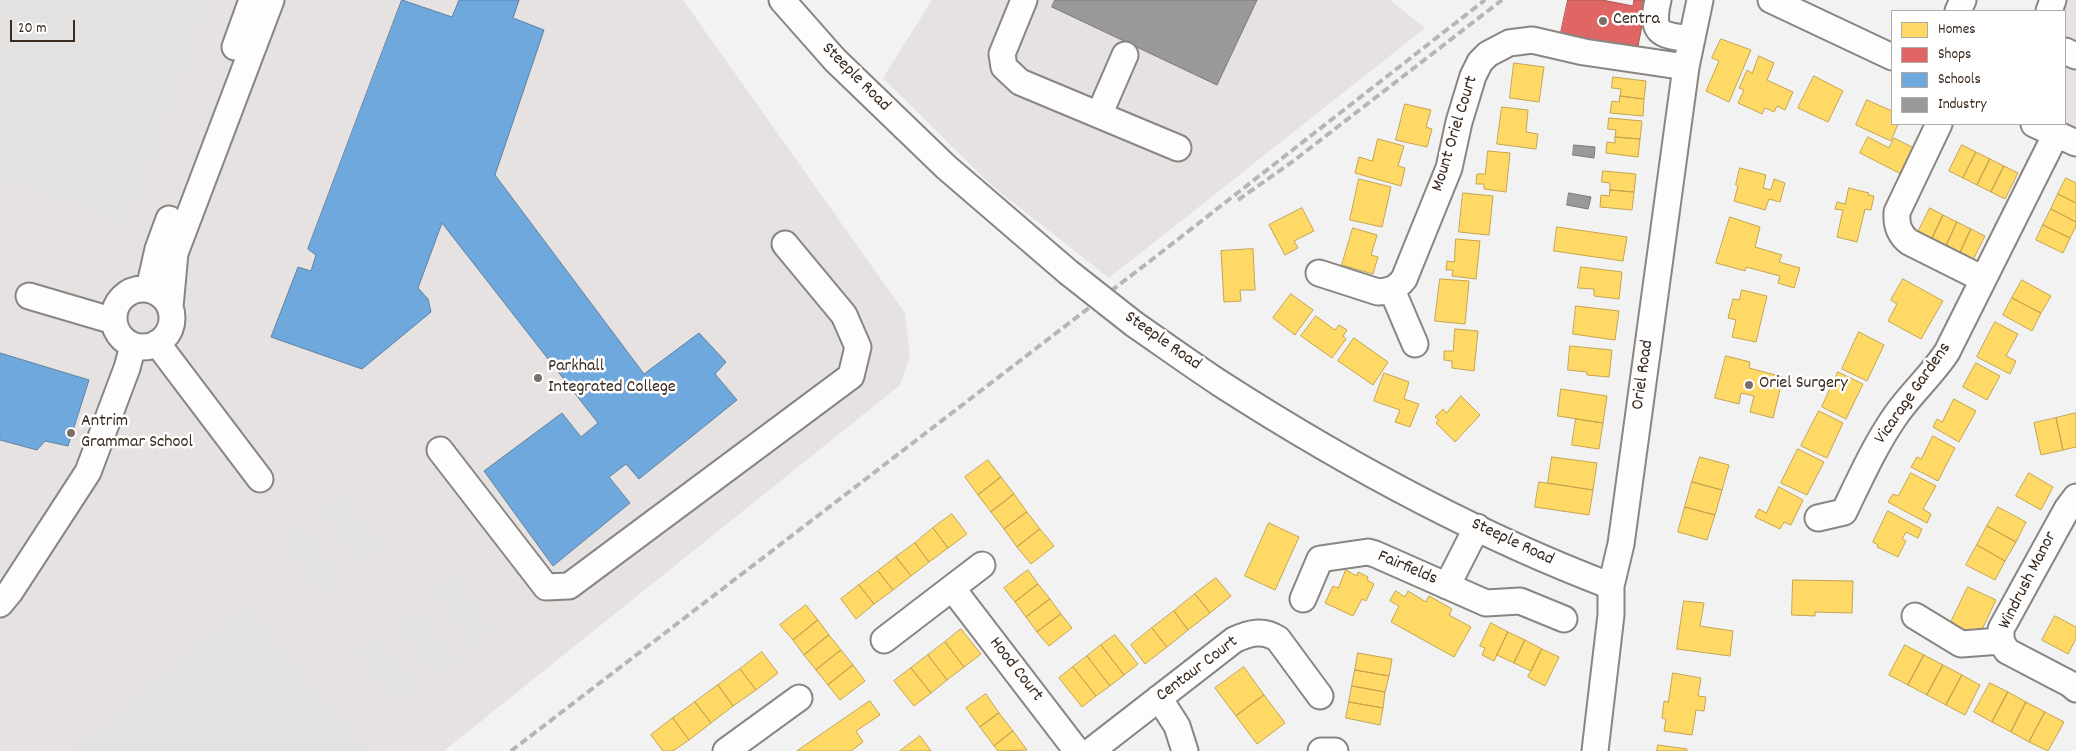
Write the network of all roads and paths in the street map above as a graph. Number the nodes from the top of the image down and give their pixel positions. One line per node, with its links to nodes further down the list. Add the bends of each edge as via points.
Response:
1 (252, 0): 19 (street, via 158,249)
2 (271, 0): 22 (street, via 175,253)
3 (782, 0): 30 (street, Steeple Road, bridge, via 835,60 946,167 1134,324 1220,384 1326,448)
4 (1024, 0): 12 (street, via 1002,54 1004,68 1020,82)
5 (1658, 0): 8 (street, via 1654,16 1660,32)
6 (1700, 0): 8 (street, Oriel Road)
7 (1771, 0): 10 (street)
8 (1692, 39): 11 (street, Oriel Road)
9 (1125, 55): 12 (street)
10 (1891, 57)
11 (1686, 67): 20 (street, Mount Oriel Court, via 1584,52 1532,40 1509,43 1488,54 1473,76 1448,168 1404,280); 33 (street, Oriel Road, via 1621,544)
12 (1099, 115): 15 (street)
13 (1939, 125): 18 (street, via 1897,212 1898,228 1909,242)
14 (2055, 134): 18 (street, Vicarage Gardens)
15 (1178, 148)
16 (785, 244): 26 (street, via 844,315 858,347 851,376 570,586 546,587)
17 (1319, 273): 20 (street, via 1378,292)
18 (1983, 279): 29 (street, Vicarage Gardens, via 1940,363 1912,393 1887,428 1844,512)
19 (149, 289): 22 (street, via 161,294); 23 (street, via 131,291 121,298)
20 (1392, 290): 24 (street)
21 (29, 296): 23 (street)
22 (170, 307): 25 (street, via 169,331)
23 (114, 321): 25 (street, via 123,340)
24 (1414, 344)
25 (145, 345): 27 (street); 36 (street, via 127,368 88,472)
26 (440, 450)
27 (260, 479)
28 (2076, 497): 40 (street, Windrush Manor, via 2002,629)
29 (1818, 518)
30 (1477, 528): 32 (street, Fairfields); 33 (street, Steeple Road)
31 (982, 565): 34 (street)
32 (1447, 586): 35 (street, Fairfields, via 1368,552 1320,559); 38 (street, Fairfields, via 1486,603 1520,601)
33 (1611, 586): 51 (street, Oriel Road, via 1611,615)
34 (952, 588): 39 (street); 46 (street, Hood Court)
35 (1303, 599)
36 (0, 604)
37 (1915, 616): 40 (street, Windrush Manor, via 1962,644)
38 (1564, 619)
39 (884, 640)
40 (2001, 641): 41 (street, Windrush Manor, via 2006,651)
41 (2076, 689)
42 (1320, 696): 44 (street, Centaur Court, via 1278,640 1259,632 1234,640)
43 (799, 698): 45 (street)
44 (1160, 698): 47 (street, Centaur Court); 48 (street, via 1179,731)
45 (740, 747)
46 (1077, 751)
47 (1091, 751)
48 (1185, 751)
49 (1321, 751): 50 (street)
50 (1335, 751)
51 (1595, 751)

